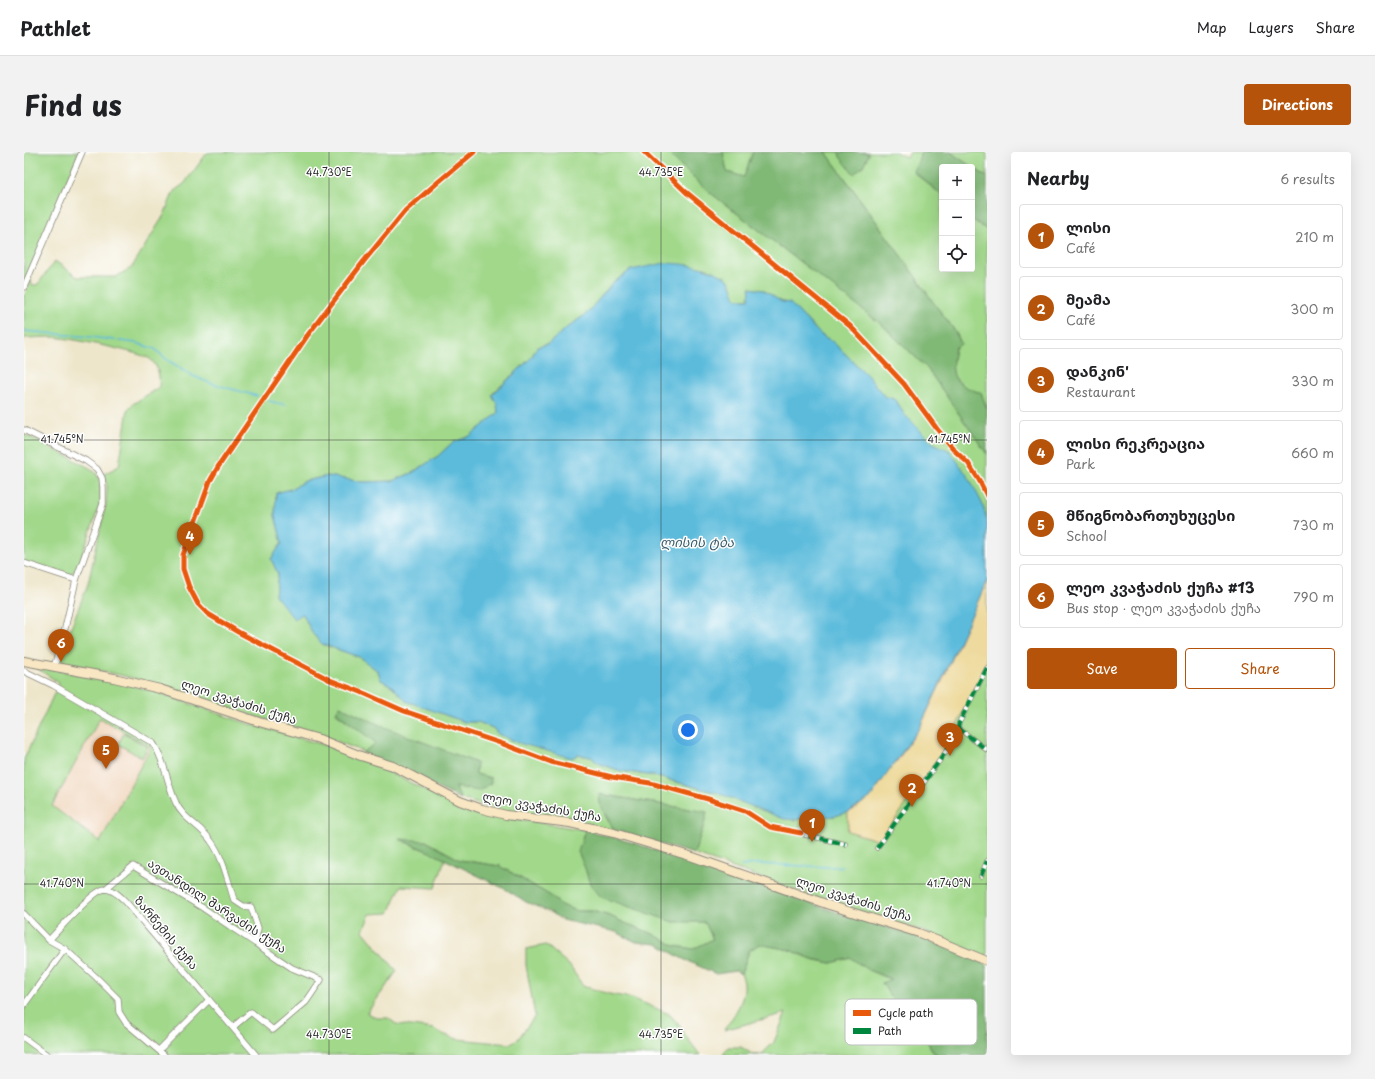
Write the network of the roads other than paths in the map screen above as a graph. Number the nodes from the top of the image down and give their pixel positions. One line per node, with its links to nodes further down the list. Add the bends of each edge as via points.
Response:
1 (82, 152): 4 (street)
2 (474, 152): 15 (street, via 405,211 364,260 303,342 218,468 210,481 183,555 183,569 194,598 208,614 238,632 330,680 404,711 551,762 665,787 745,811 770,827)
3 (644, 152): 6 (street, via 686,192 850,326 904,384 944,437 968,463)
4 (24, 287)
5 (24, 430): 8 (street, via 86,461 97,469 102,478 103,504)
6 (987, 496)
7 (24, 563): 8 (street)
8 (76, 580): 10 (street)
9 (24, 661): 10 (main road, ლეო კვაჭაძის ქუჩა)
10 (54, 667): 24 (main road, ლეო კვაჭაძის ქუჩა, via 160,689 319,739 393,766 460,801 482,809 620,834 919,933)
11 (987, 668): 13 (street)
12 (24, 672): 22 (street, via 153,743 176,804 186,818 210,839 234,900 243,906 251,907 258,928)
13 (958, 728): 14 (street); 16 (street, via 946,752)
14 (987, 750)
15 (845, 844)
16 (878, 848)
17 (987, 861): 18 (street)
18 (981, 876)
19 (105, 889): 21 (street, via 98,891); 22 (street, ავთანდილ შარვაძის ქუჩა, via 133,866); 25 (street, ზარწემის ქუჩა, via 118,894 126,902)
20 (24, 914): 21 (street)
21 (49, 940): 23 (street)
22 (255, 942): 27 (street, ავთანდილ შარვაძის ქუჩა, via 292,968 321,980 306,1002 273,1030 251,1012)
23 (64, 949): 26 (street); 29 (street, via 114,994 118,999 119,1012 126,1023)
24 (987, 961)
25 (209, 1000): 27 (street, ზარწემის ქუჩა); 29 (street)
26 (24, 1005)
27 (233, 1027): 32 (street, ზარწემის ქუჩა)
28 (24, 1038): 30 (street)
29 (159, 1050): 31 (street)
30 (47, 1055)
31 (164, 1055)
32 (256, 1055)

